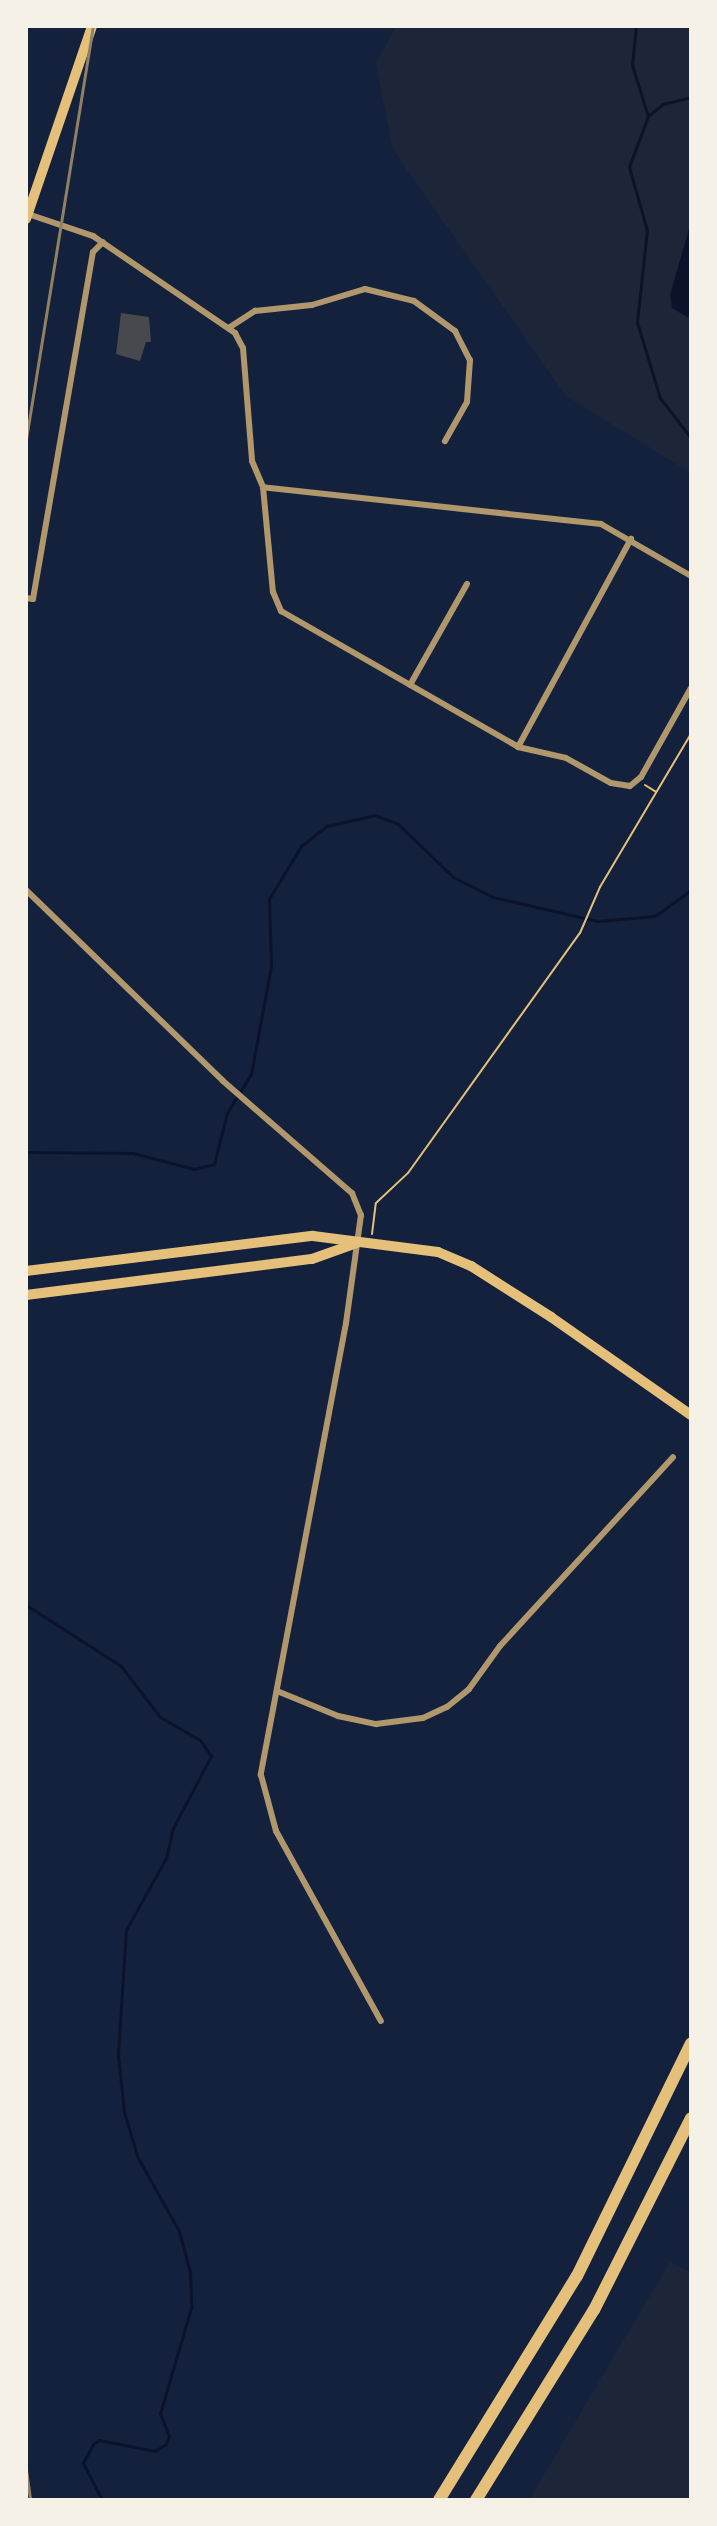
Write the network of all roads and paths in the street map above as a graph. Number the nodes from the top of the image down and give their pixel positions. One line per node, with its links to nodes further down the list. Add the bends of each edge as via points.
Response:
1 (92, 26): 2 (main road)
2 (27, 217): 3 (street, via 76,228)
3 (103, 242): 4 (street); 10 (street, via 93,252)
4 (230, 327): 5 (street, via 255,311 312,305 365,289 414,301 455,331 470,360 467,402); 6 (street, via 243,348 252,461)
5 (445, 441)
6 (263, 487): 7 (street, via 395,506 601,524); 11 (street, via 273,592 280,610)
7 (631, 539): 8 (street); 14 (street)
8 (691, 576)
9 (467, 584): 11 (street)
10 (29, 598)
11 (410, 685): 14 (street)
12 (691, 688): 15 (street)
13 (691, 734): 16 (path)
14 (518, 747): 15 (street, via 566,758 611,783 630,786)
15 (637, 780): 16 (path)
16 (656, 792): 19 (path, via 580,933 408,1173 376,1203)
17 (26, 890): 18 (street, via 223,1081 352,1193 361,1215)
18 (359, 1243): 19 (main road); 20 (main road, via 313,1236); 21 (main road, via 312,1259); 24 (street)
19 (372, 1244): 22 (main road, via 438,1252 471,1266)
20 (26, 1271)
21 (26, 1295)
22 (691, 1415)
23 (673, 1457): 24 (street, via 500,1646 469,1689 447,1707 423,1718 376,1724 338,1716)
24 (277, 1691): 25 (street, via 261,1768 270,1816)
25 (381, 2021)
26 (691, 2043): 28 (highway, via 577,2276)
27 (691, 2118): 29 (highway, via 594,2310)
28 (439, 2500)
29 (476, 2500)

